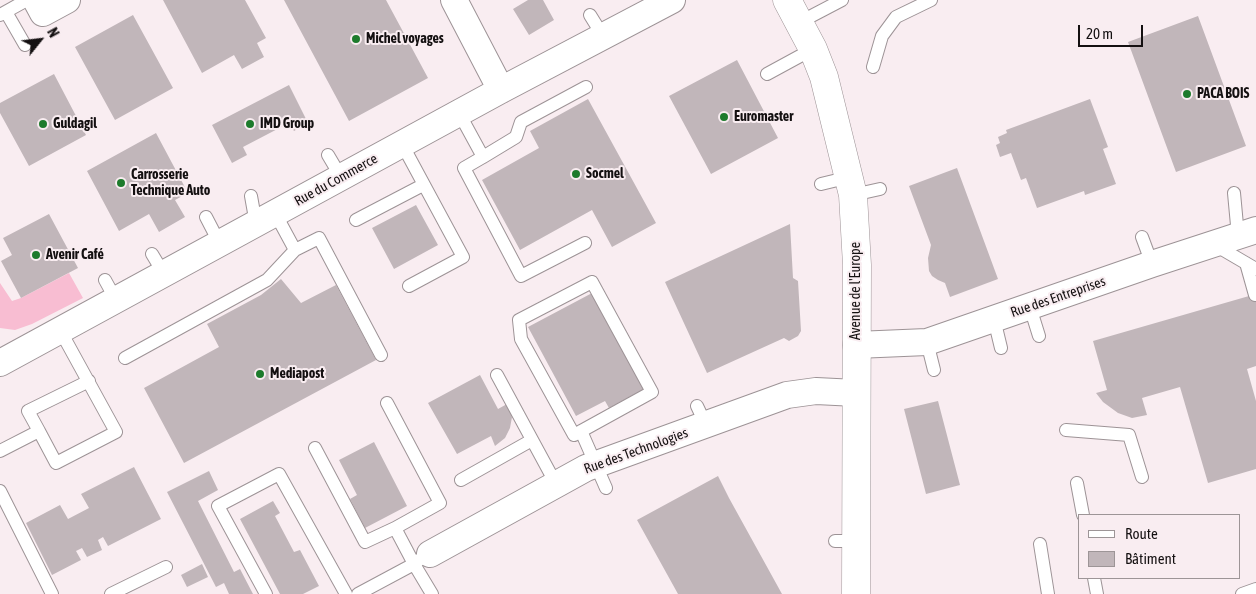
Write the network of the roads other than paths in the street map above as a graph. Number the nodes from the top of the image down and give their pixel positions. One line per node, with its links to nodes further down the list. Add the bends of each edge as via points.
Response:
1 (27, 0): 9 (lane)
2 (36, 0): 7 (street, via 43,13)
3 (454, 0): 15 (street)
4 (672, 0): 15 (street, Rue du Commerce, via 597,25)
5 (842, 0): 8 (lane)
6 (931, 0): 12 (lane, via 896,17 882,36)
7 (68, 4)
8 (793, 11): 11 (street, Avenue de l'Europe)
9 (3, 13): 10 (lane)
10 (25, 45)
11 (813, 49): 13 (lane); 23 (street, Avenue de l'Europe, via 824,77)
12 (873, 67)
13 (767, 74)
14 (586, 87): 19 (lane, via 521,122 516,137)
15 (501, 90): 16 (street, Rue du Commerce)
16 (459, 113): 17 (street, Rue du Commerce); 19 (lane)
17 (402, 144): 20 (street, Rue du Commerce); 22 (lane)
18 (328, 155): 20 (lane)
19 (483, 157): 32 (lane, via 464,168 521,276)
20 (341, 177): 28 (street, Rue du Commerce)
21 (821, 184): 23 (lane)
22 (424, 185): 29 (lane); 38 (lane, via 463,256)
23 (851, 186): 24 (lane); 45 (street, Avenue de l'Europe, via 857,265)
24 (880, 189)
25 (1234, 193): 30 (lane)
26 (251, 196): 28 (lane)
27 (206, 217): 33 (lane)
28 (265, 219): 33 (street, Rue du Commerce); 35 (lane)
29 (356, 220)
30 (1247, 233): 34 (street, Rue des Entreprises)
31 (1142, 237): 36 (lane)
32 (585, 243)
33 (220, 244): 42 (street, Rue du Commerce, via 158,264 110,290)
34 (1213, 244): 36 (street, Rue des Entreprises); 37 (lane)
35 (295, 250): 47 (lane, via 319,238); 48 (lane, via 267,280)
36 (1152, 264): 40 (street, Rue des Entreprises)
37 (1251, 266): 39 (lane)
38 (409, 286)
39 (1255, 295)
40 (1030, 307): 41 (street, Rue des Entreprises); 43 (lane)
41 (994, 319): 44 (street, Rue des Entreprises); 46 (lane)
42 (60, 330): 49 (street, Rue du Commerce); 52 (lane)
43 (1039, 336)
44 (927, 342): 45 (street, Rue des Entreprises); 50 (lane)
45 (856, 345): 53 (street, Avenue de l'Europe)
46 (1002, 348)
47 (381, 355)
48 (125, 358)
49 (0, 363)
50 (934, 370)
51 (498, 375): 58 (lane)
52 (89, 381): 56 (lane, via 28,411); 56 (lane, via 116,432 56,463)
53 (856, 393): 61 (street, Rue des Technologies, via 816,391 787,395 701,416); 81 (street, Avenue de l'Europe, via 845,541)
54 (387, 403): 69 (lane, via 440,503)
55 (1066, 430): 62 (lane, via 1129,435)
56 (39, 431): 60 (lane)
57 (581, 431): 57 (lane, via 574,435 521,339 519,320 592,282 652,392); 61 (lane)
58 (532, 440): 63 (lane); 65 (lane)
59 (314, 448): 69 (lane, via 365,542)
60 (0, 451)
61 (595, 465): 65 (street, Rue des Technologies); 66 (lane)
62 (1142, 477)
63 (461, 480)
64 (1077, 483): 68 (lane)
65 (556, 484): 71 (street, Rue des Technologies)
66 (606, 488)
67 (0, 491): 75 (lane)
68 (1082, 514)
69 (395, 528): 71 (lane)
70 (1040, 544): 82 (lane)
71 (422, 559): 79 (lane); 80 (lane)
72 (166, 567): 76 (lane)
73 (1094, 579): 83 (lane)
74 (1256, 591): 84 (lane)
75 (52, 594)
76 (112, 594)
77 (266, 594): 78 (lane, via 218,506 279,474)
78 (346, 594)
79 (358, 594)
80 (432, 594)
81 (856, 594)
82 (1048, 594)
83 (1097, 594)
84 (1242, 594)

